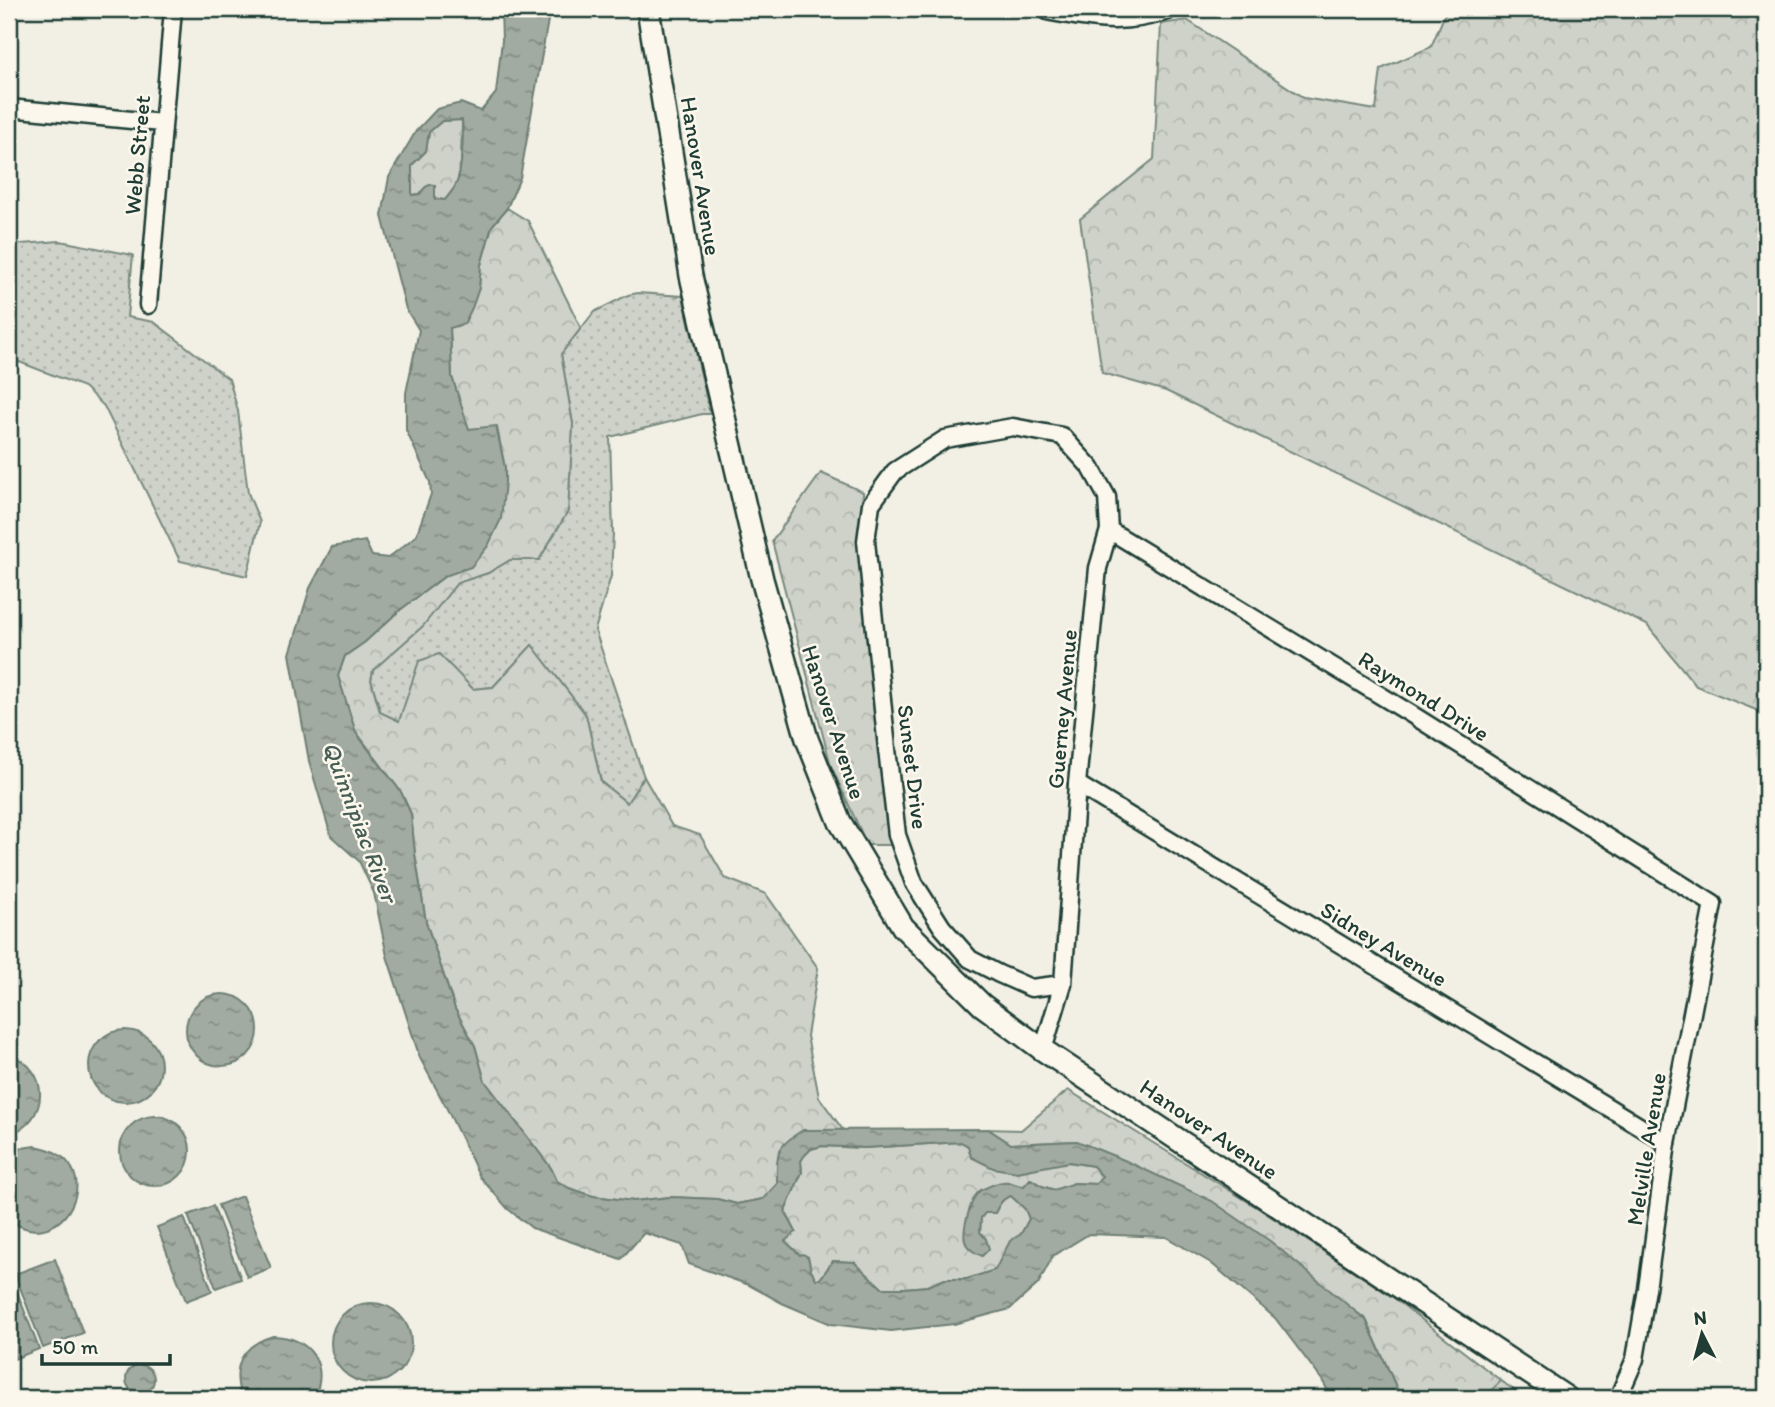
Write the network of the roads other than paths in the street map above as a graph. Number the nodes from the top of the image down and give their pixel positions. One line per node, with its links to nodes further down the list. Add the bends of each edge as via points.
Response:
1 (173, 9): 6 (street, Webb Street)
2 (648, 9): 13 (main road, Hanover Avenue, via 691,276 762,579 807,739 840,822 903,927 982,1005)
3 (1049, 9): 4 (main road, via 1119,18)
4 (1166, 9)
5 (9, 108): 6 (street)
6 (162, 123): 7 (street, Webb Street)
7 (148, 305)
8 (1013, 426): 9 (street, Guerney Avenue, via 1062,436 1091,468 1107,497); 12 (street, Sunset Drive, via 945,439 895,471 872,504 866,541 897,835 914,883 942,927 970,959 1031,988)
9 (1109, 530): 10 (street, Guerney Avenue, via 1098,568); 11 (street, Raymond Drive)
10 (1077, 784): 12 (street, Guerney Avenue); 14 (street, Sidney Avenue)
11 (1713, 904): 14 (street, Melville Avenue)
12 (1063, 984): 13 (street, Guerney Avenue)
13 (1043, 1050): 15 (main road, Hanover Avenue)
14 (1667, 1143): 16 (street, Melville Avenue, via 1635,1359)
15 (1567, 1398)
16 (1618, 1398)

